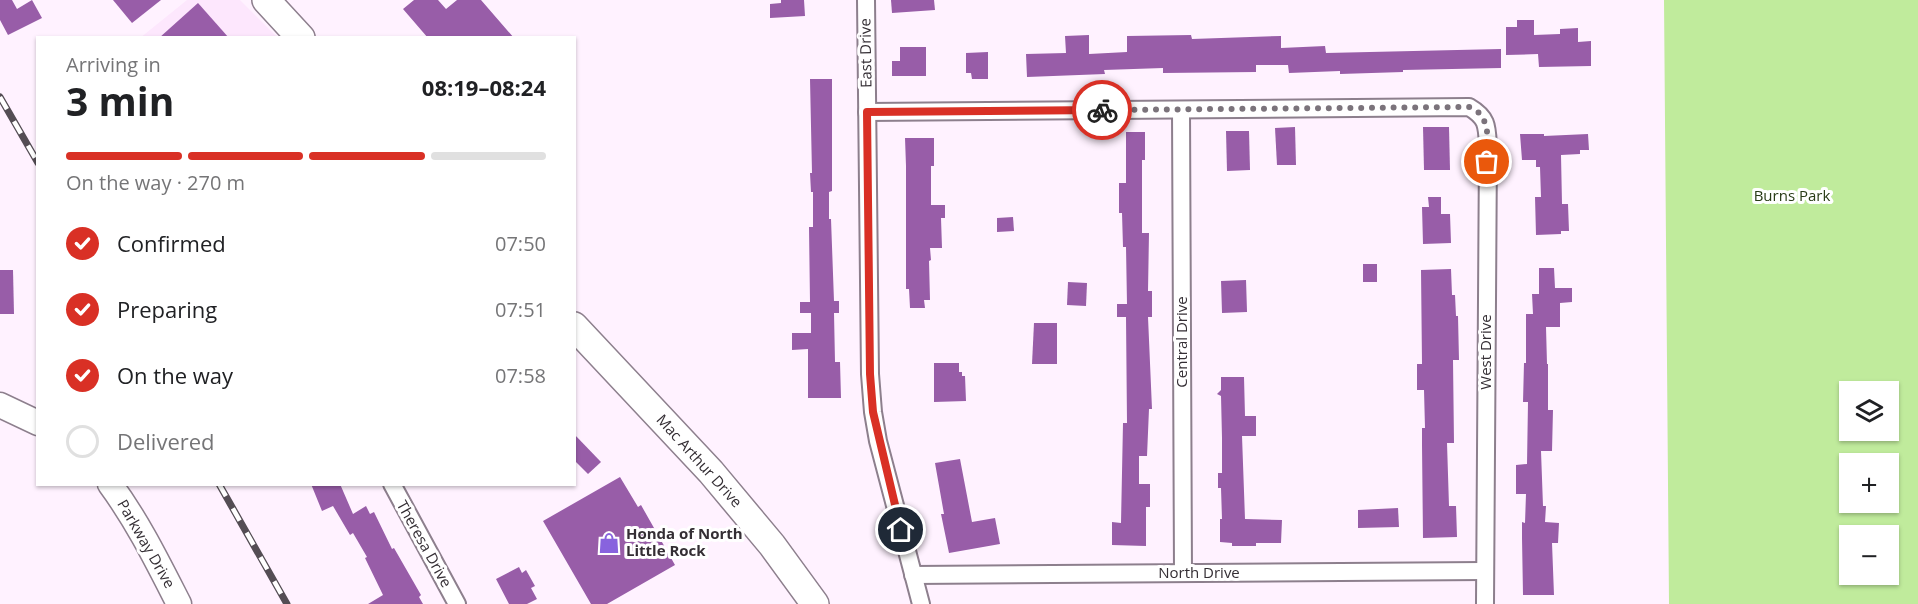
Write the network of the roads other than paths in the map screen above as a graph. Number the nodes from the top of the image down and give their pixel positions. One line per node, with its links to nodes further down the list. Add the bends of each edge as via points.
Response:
1 (266, 0): 3 (main road)
2 (866, 0): 5 (street, East Drive)
3 (299, 36)
4 (1181, 110): 5 (street); 11 (street, West Drive, via 1469,107 1481,114 1487,127 1488,148); 12 (street, Central Drive)
5 (867, 112): 13 (street, East Drive, via 873,412)
6 (576, 328): 16 (main road, Mac Arthur Drive, via 711,472)
7 (0, 405): 8 (street)
8 (36, 422)
9 (112, 486): 14 (street, Parkway Drive, via 147,541)
10 (393, 486): 15 (street, Theresa Drive)
11 (1484, 571): 12 (street, North Drive); 18 (street, West Drive)
12 (1183, 573): 13 (street, North Drive)
13 (913, 575): 17 (street, East Drive)
14 (179, 604)
15 (457, 604)
16 (815, 604)
17 (921, 604)
18 (1485, 604)

